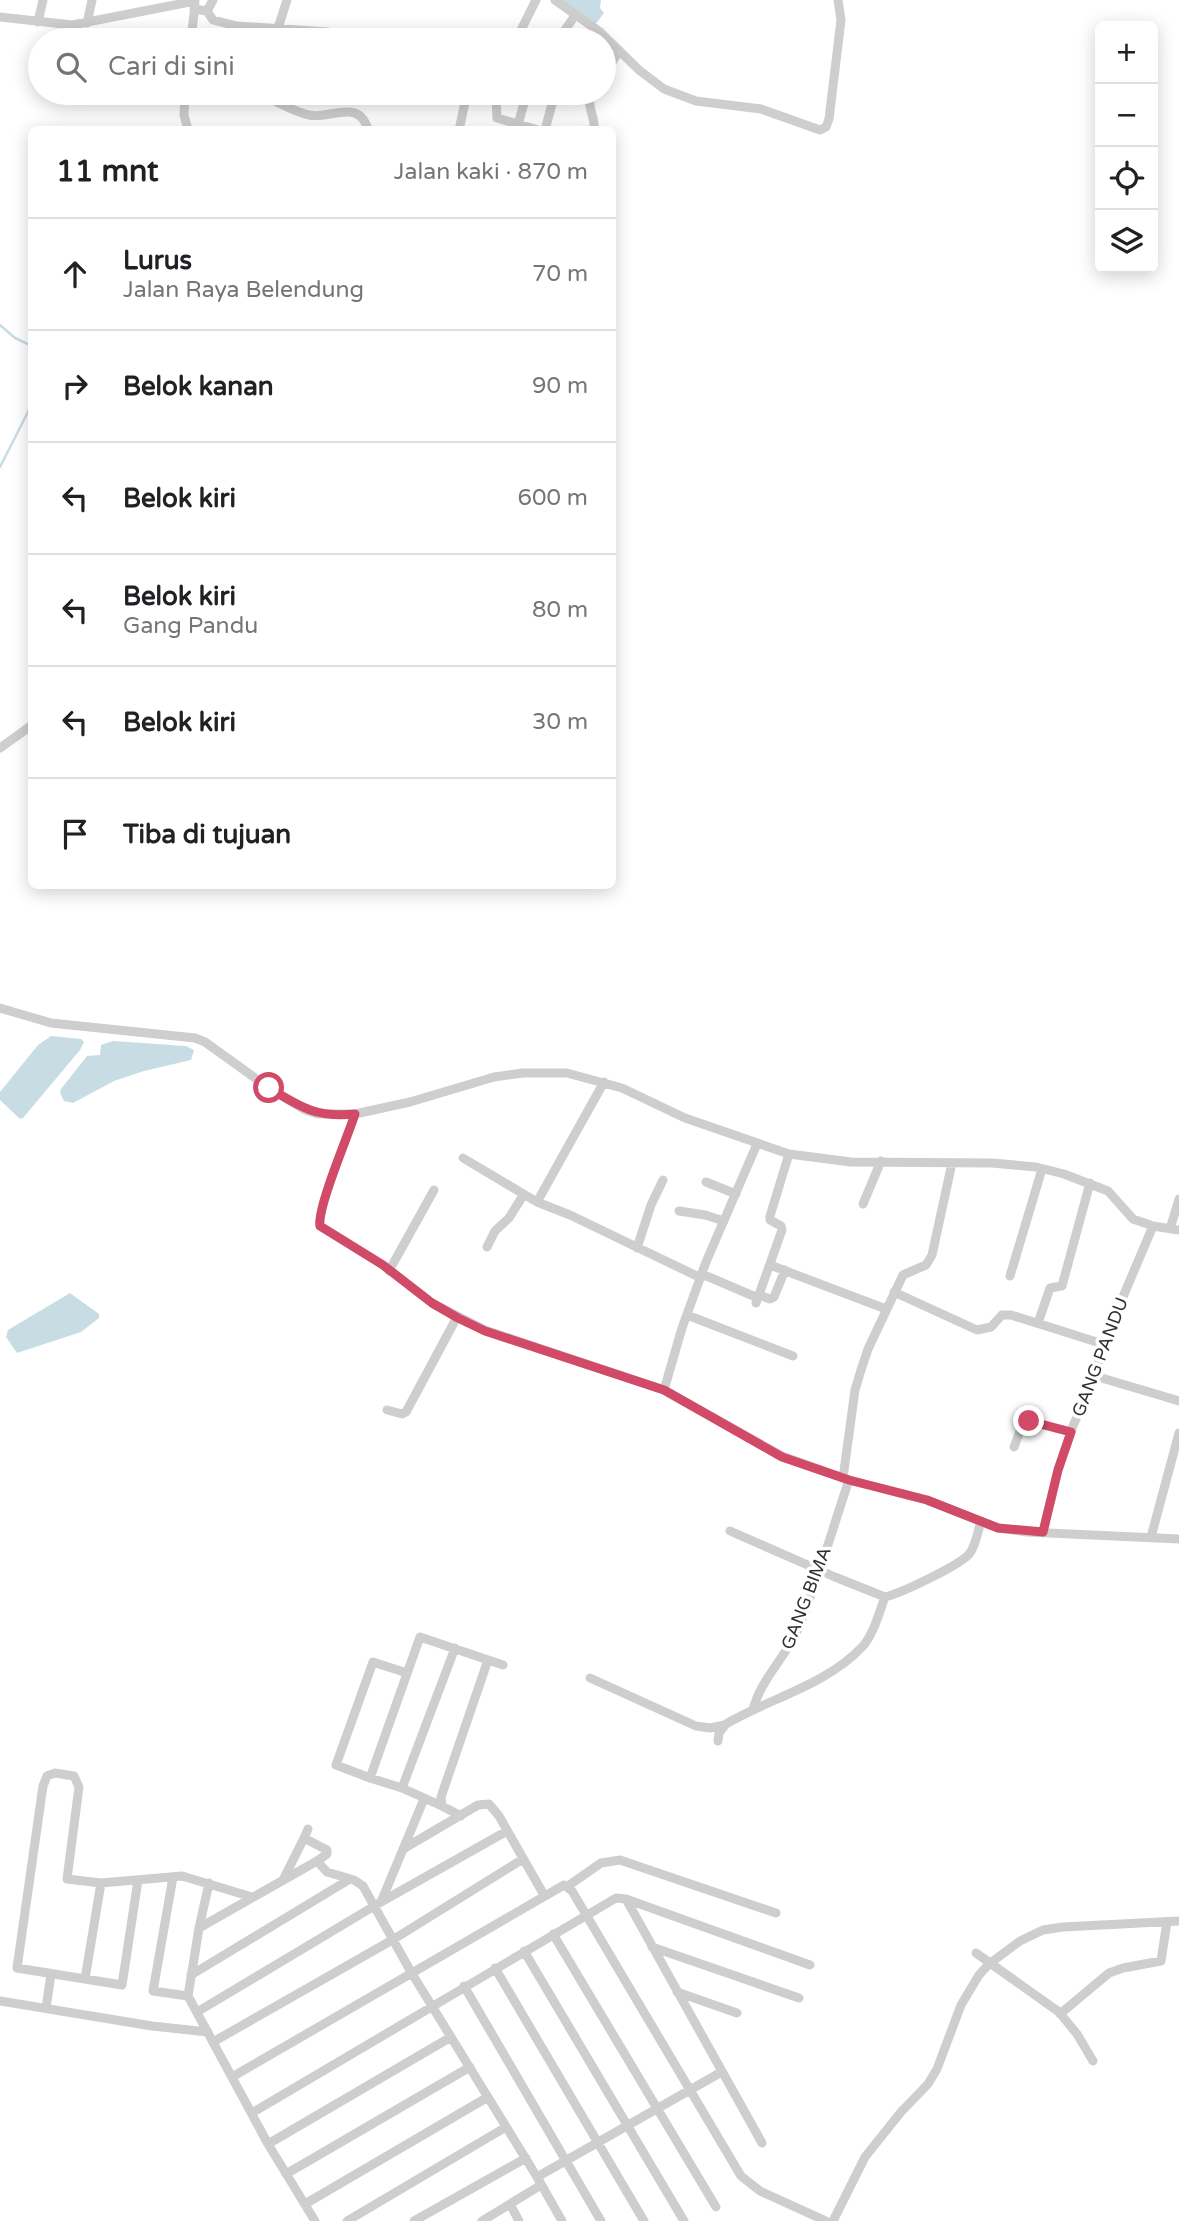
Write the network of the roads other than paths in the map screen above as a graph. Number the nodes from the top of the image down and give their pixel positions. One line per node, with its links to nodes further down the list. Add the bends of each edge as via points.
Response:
1 (43, 0): 12 (street)
2 (93, 0): 13 (street)
3 (212, 0): 9 (street)
4 (287, 0): 16 (street)
5 (536, 0): 17 (street)
6 (555, 0): 10 (street)
7 (838, 0): 21 (street, via 841,20 836,69 829,119 822,129 761,109 674,94)
8 (195, 3): 9 (street); 13 (street); 14 (street)
9 (207, 11): 15 (street, via 216,22)
10 (576, 14): 18 (street); 19 (street)
11 (0, 17): 12 (street)
12 (38, 22): 13 (street, via 62,26)
13 (87, 23)
14 (192, 28)
15 (252, 28)
16 (278, 28)
17 (522, 28)
18 (566, 28)
19 (595, 28)
20 (616, 48): 21 (street)
21 (619, 51): 22 (street)
22 (616, 56)
23 (184, 105): 31 (street)
24 (285, 105): 32 (street, via 311,116 355,113)
25 (464, 105): 33 (street)
26 (496, 105): 30 (street, via 497,118)
27 (523, 105): 30 (street)
28 (552, 105): 35 (street)
29 (590, 105): 36 (street)
30 (518, 125): 34 (street)
31 (187, 126)
32 (367, 126)
33 (459, 126)
34 (522, 126)
35 (546, 126)
36 (594, 126)
37 (28, 728): 38 (street)
38 (0, 748)
39 (0, 1008): 41 (street, via 51,1023 195,1038 305,1110)
40 (604, 1082): 41 (street, via 567,1073 523,1073); 42 (street); 55 (street)
41 (355, 1114): 65 (street, via 319,1224)
42 (757, 1144): 43 (street); 53 (street)
43 (789, 1154): 45 (street); 63 (street, via 772,1208 770,1220 782,1228)
44 (463, 1158): 52 (street)
45 (881, 1161): 46 (street); 56 (street)
46 (952, 1163): 47 (street); 68 (street, via 932,1255 926,1265 903,1275)
47 (1042, 1169): 50 (street); 67 (street)
48 (663, 1180): 62 (street)
49 (706, 1182): 53 (street)
50 (1090, 1183): 59 (street, via 1113,1195 1133,1219); 73 (street, via 1063,1285 1050,1288)
51 (434, 1190): 65 (street)
52 (524, 1194): 55 (street); 61 (street)
53 (736, 1194): 58 (street)
54 (1179, 1199): 60 (street)
55 (537, 1202): 62 (street)
56 (863, 1203)
57 (679, 1211): 58 (street)
58 (724, 1221): 66 (street)
59 (1153, 1226): 60 (street); 74 (street, GANG PANDU)
60 (1174, 1229)
61 (487, 1247)
62 (638, 1248): 66 (street)
63 (770, 1265): 64 (street); 69 (street)
64 (785, 1270): 69 (street, via 774,1297); 70 (street)
65 (388, 1272): 72 (street)
66 (702, 1276): 69 (street); 71 (street)
67 (1010, 1276)
68 (894, 1292): 70 (street, GANG BIMA); 73 (street, via 977,1330 986,1329 1005,1314)
69 (758, 1299)
70 (886, 1309): 83 (street, GANG BIMA, via 858,1380)
71 (687, 1315): 75 (street); 77 (street)
72 (457, 1317): 77 (street, via 485,1331); 79 (street, via 407,1412)
73 (1038, 1324): 74 (street)
74 (1103, 1344): 76 (street, GANG PANDU)
75 (793, 1356)
76 (1095, 1376): 78 (street); 80 (street, GANG PANDU)
77 (664, 1390): 83 (street, via 782,1457)
78 (1179, 1401)
79 (387, 1410)
80 (1071, 1432): 82 (street, via 1029,1421 1022,1426); 86 (street, GANG PANDU)
81 (1179, 1433): 87 (street)
82 (1014, 1447)
83 (846, 1479): 84 (street, via 927,1500); 89 (street, GANG BIMA)
84 (981, 1521): 86 (street, via 1007,1530); 90 (street, via 967,1556)
85 (730, 1531): 89 (street)
86 (1043, 1532): 87 (street)
87 (1151, 1537): 88 (street)
88 (1179, 1539)
89 (820, 1570): 90 (street); 96 (street, GANG BIMA, via 790,1646 757,1696)
90 (885, 1597): 96 (street, via 870,1634 855,1653 828,1674)
91 (455, 1648): 92 (street); 94 (street, via 420,1637); 100 (street)
92 (488, 1660): 93 (street); 102 (street, via 441,1797)
93 (503, 1665)
94 (407, 1673): 99 (street); 99 (street, via 373,1662 340,1752 336,1765)
95 (590, 1678): 97 (street, via 696,1726)
96 (753, 1710): 97 (street)
97 (726, 1724): 98 (street)
98 (718, 1741)
99 (370, 1778): 100 (street)
100 (402, 1788): 101 (street)
101 (424, 1798): 102 (street); 107 (street)
102 (442, 1806): 103 (street)
103 (461, 1816): 105 (street, via 489,1804); 107 (street)
104 (308, 1829): 106 (street)
105 (507, 1831): 108 (street); 120 (street)
106 (303, 1838): 109 (street, via 327,1850); 113 (street)
107 (403, 1849): 120 (street)
108 (523, 1859): 117 (street); 127 (street)
109 (317, 1861): 111 (street, via 327,1872); 113 (street)
110 (173, 1877): 112 (street); 115 (street); 140 (street, via 153,1991)
111 (350, 1879): 120 (street); 136 (street)
112 (138, 1880): 114 (street); 137 (street, via 122,1985)
113 (283, 1880): 118 (street)
114 (101, 1883): 135 (street, via 67,1879 79,1787 74,1776 47,1776 17,1968); 137 (street)
115 (209, 1883): 118 (street); 125 (street)
116 (568, 1886): 117 (street); 121 (street, via 601,1863 620,1860); 122 (street)
117 (544, 1895): 134 (street)
118 (252, 1897): 125 (street)
119 (626, 1899): 122 (street, via 609,1900); 128 (street); 132 (street)
120 (378, 1904): 127 (street); 145 (street)
121 (776, 1913)
122 (586, 1915): 126 (street); 155 (street)
123 (1179, 1921): 124 (street)
124 (1167, 1922): 131 (street, via 1042,1930); 147 (street, via 1161,1961 1109,1973)
125 (199, 1928): 136 (street)
126 (553, 1934): 129 (street); 157 (street)
127 (394, 1939): 134 (street); 150 (street)
128 (652, 1947): 139 (street); 141 (street)
129 (524, 1951): 133 (street); 159 (street)
130 (976, 1953): 131 (street)
131 (989, 1964): 147 (street); 181 (street, via 969,1989 928,2084 865,2157)
132 (810, 1965)
133 (495, 1968): 138 (street); 161 (street)
134 (411, 1972): 143 (street); 154 (street)
135 (51, 1974): 137 (street); 144 (street)
136 (191, 1975): 140 (street)
137 (85, 1979)
138 (464, 1986): 143 (street); 165 (street)
139 (677, 1992): 146 (street); 162 (street)
140 (188, 1996): 145 (street)
141 (799, 1998)
142 (0, 2001): 144 (street)
143 (432, 2005): 149 (street); 158 (street)
144 (46, 2008): 148 (street)
145 (197, 2011): 148 (street)
146 (737, 2013)
147 (1060, 2014): 151 (street)
148 (208, 2032): 150 (street)
149 (451, 2037): 152 (street); 163 (street)
150 (213, 2042): 154 (street)
151 (1093, 2061)
152 (470, 2067): 156 (street); 166 (street)
153 (718, 2074): 155 (street)
154 (232, 2077): 158 (street)
155 (689, 2089): 157 (street); 180 (street, via 741,2176 760,2191)
156 (488, 2097): 160 (street); 168 (street)
157 (657, 2107): 159 (street); 170 (street)
158 (252, 2113): 163 (street)
159 (626, 2125): 161 (street); 179 (street)
160 (506, 2127): 164 (street); 172 (street)
161 (596, 2142): 165 (street); 178 (street)
162 (762, 2143)
163 (268, 2144): 166 (street)
164 (526, 2158): 167 (street); 173 (street)
165 (565, 2160): 167 (street); 177 (street)
166 (286, 2174): 168 (street)
167 (539, 2181): 169 (street); 176 (street)
168 (305, 2204): 171 (street)
169 (510, 2204): 174 (street); 175 (street)
170 (716, 2207)
171 (315, 2221)
172 (346, 2221)
173 (414, 2221)
174 (482, 2221)
175 (519, 2221)
176 (562, 2221)
177 (601, 2221)
178 (644, 2221)
179 (684, 2221)
180 (826, 2221)
181 (833, 2221)

